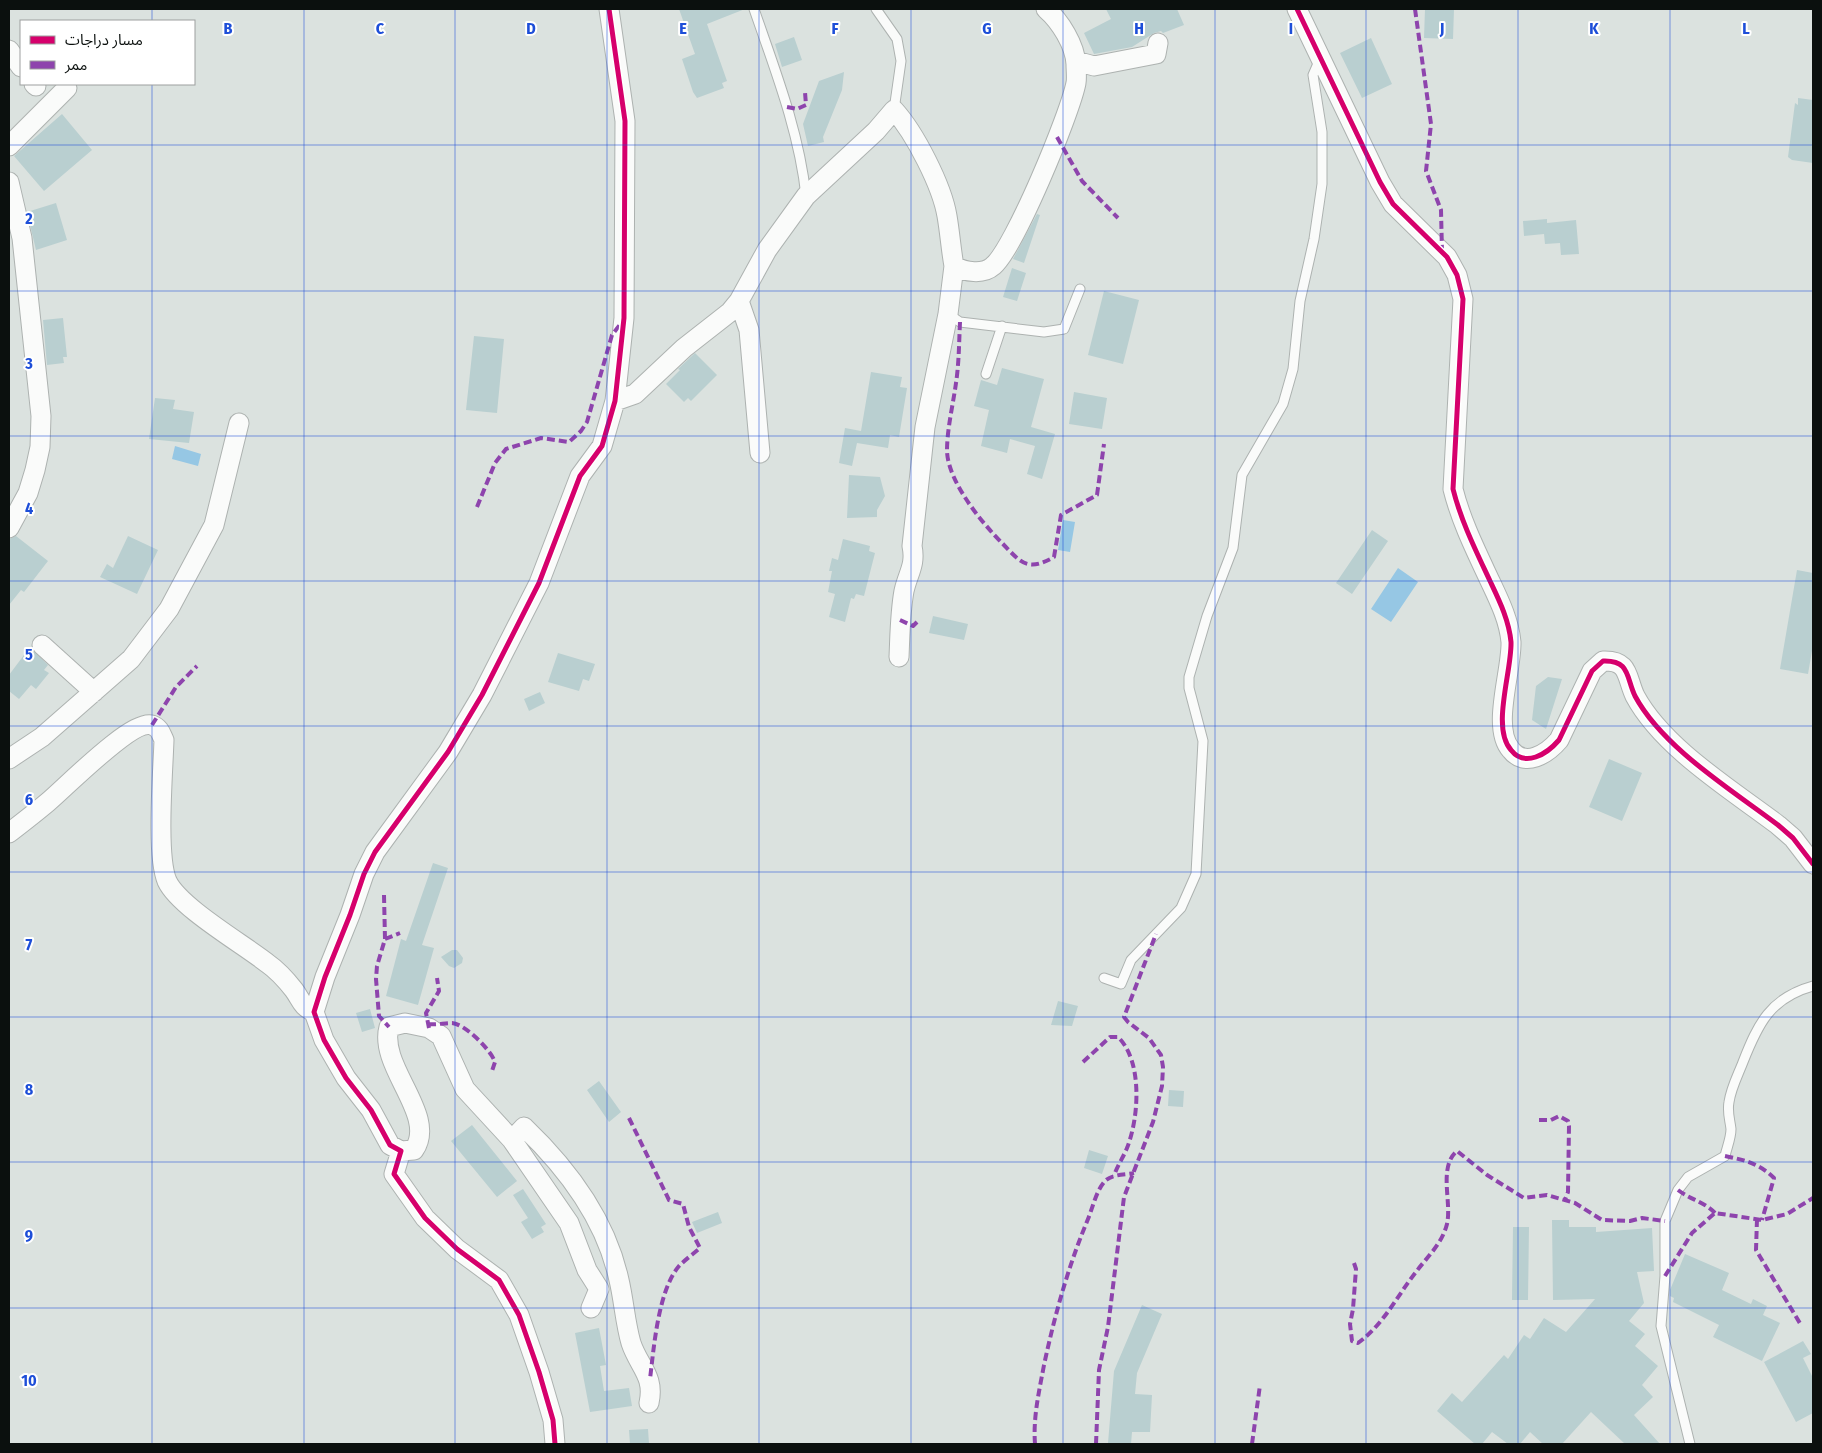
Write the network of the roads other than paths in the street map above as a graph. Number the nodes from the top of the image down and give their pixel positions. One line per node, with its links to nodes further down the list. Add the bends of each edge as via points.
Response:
1 (609, 9): 22 (street, via 625,121 624,318)
2 (754, 9): 15 (lane, via 787,107 803,168)
3 (876, 9): 12 (lane, via 897,38 901,61)
4 (1046, 9): 9 (street, via 1067,37)
5 (1296, 9): 8 (street)
6 (1158, 43): 9 (street, via 1156,54 1094,66)
7 (9, 50): 10 (street)
8 (1322, 57): 31 (street, via 1363,149 1393,204 1447,257 1457,275 1463,299 1453,489 1458,511 1509,628 1510,664 1502,729 1510,750 1519,757 1530,758 1552,749 1592,671 1604,661 1618,663 1627,671 1644,710 1665,736 1793,838); 32 (lane, via 1317,61 1313,75 1322,132 1322,184 1300,301 1292,378 1283,404 1242,475 1233,548 1207,616 1189,677 1203,741 1196,874 1181,908 1131,960 1121,984)
9 (1076, 61): 16 (street, via 1076,82 1068,110 1002,257 991,268 974,272)
10 (20, 65)
11 (67, 88): 13 (street)
12 (894, 110): 15 (street); 16 (street, via 919,145 935,182 947,215)
13 (9, 146)
14 (9, 182): 25 (street, via 22,238 41,416 35,470 28,493)
15 (806, 196): 18 (street, via 767,250)
16 (954, 266): 19 (street)
17 (1080, 289): 20 (lane, via 1064,329 1044,332)
18 (738, 302): 22 (street, via 634,394); 24 (street, via 749,330)
19 (948, 314): 20 (lane, via 960,322); 27 (street, via 926,427 912,546 915,558 904,589)
20 (1002, 326): 21 (lane)
21 (986, 374)
22 (614, 401): 34 (street, via 602,446 580,476 538,583 510,643 448,752 375,852 364,874 324,977)
23 (239, 423): 28 (street, via 214,525 199,555 169,608 131,660)
24 (760, 453)
25 (9, 528)
26 (42, 645): 28 (street)
27 (899, 657)
28 (94, 692): 29 (street)
29 (9, 759)
30 (9, 833): 34 (street, via 111,746 142,726 152,725 160,730 164,740 162,836 163,867 168,882 189,906 270,965 294,990 304,1007)
31 (1813, 864)
32 (1104, 978)
33 (1813, 986): 40 (lane, via 1780,1002 1757,1027 1730,1096 1731,1135 1725,1156 1688,1177 1678,1190 1665,1221 1661,1326)
34 (314, 1012): 36 (street, via 324,1040 346,1078 371,1110 390,1145)
35 (512, 1140): 36 (street, via 465,1089 441,1036 429,1028 405,1023 389,1027 386,1040 396,1070 418,1114 420,1142 414,1150); 37 (street, via 569,1222 587,1270 599,1289); 38 (street, via 524,1127 552,1154 594,1214 617,1272 632,1345 650,1379)
36 (401, 1151): 39 (street, via 394,1174 425,1218 457,1249 499,1280 519,1315 553,1420)
37 (591, 1308)
38 (649, 1403)
39 (555, 1444)
40 (1690, 1444)

